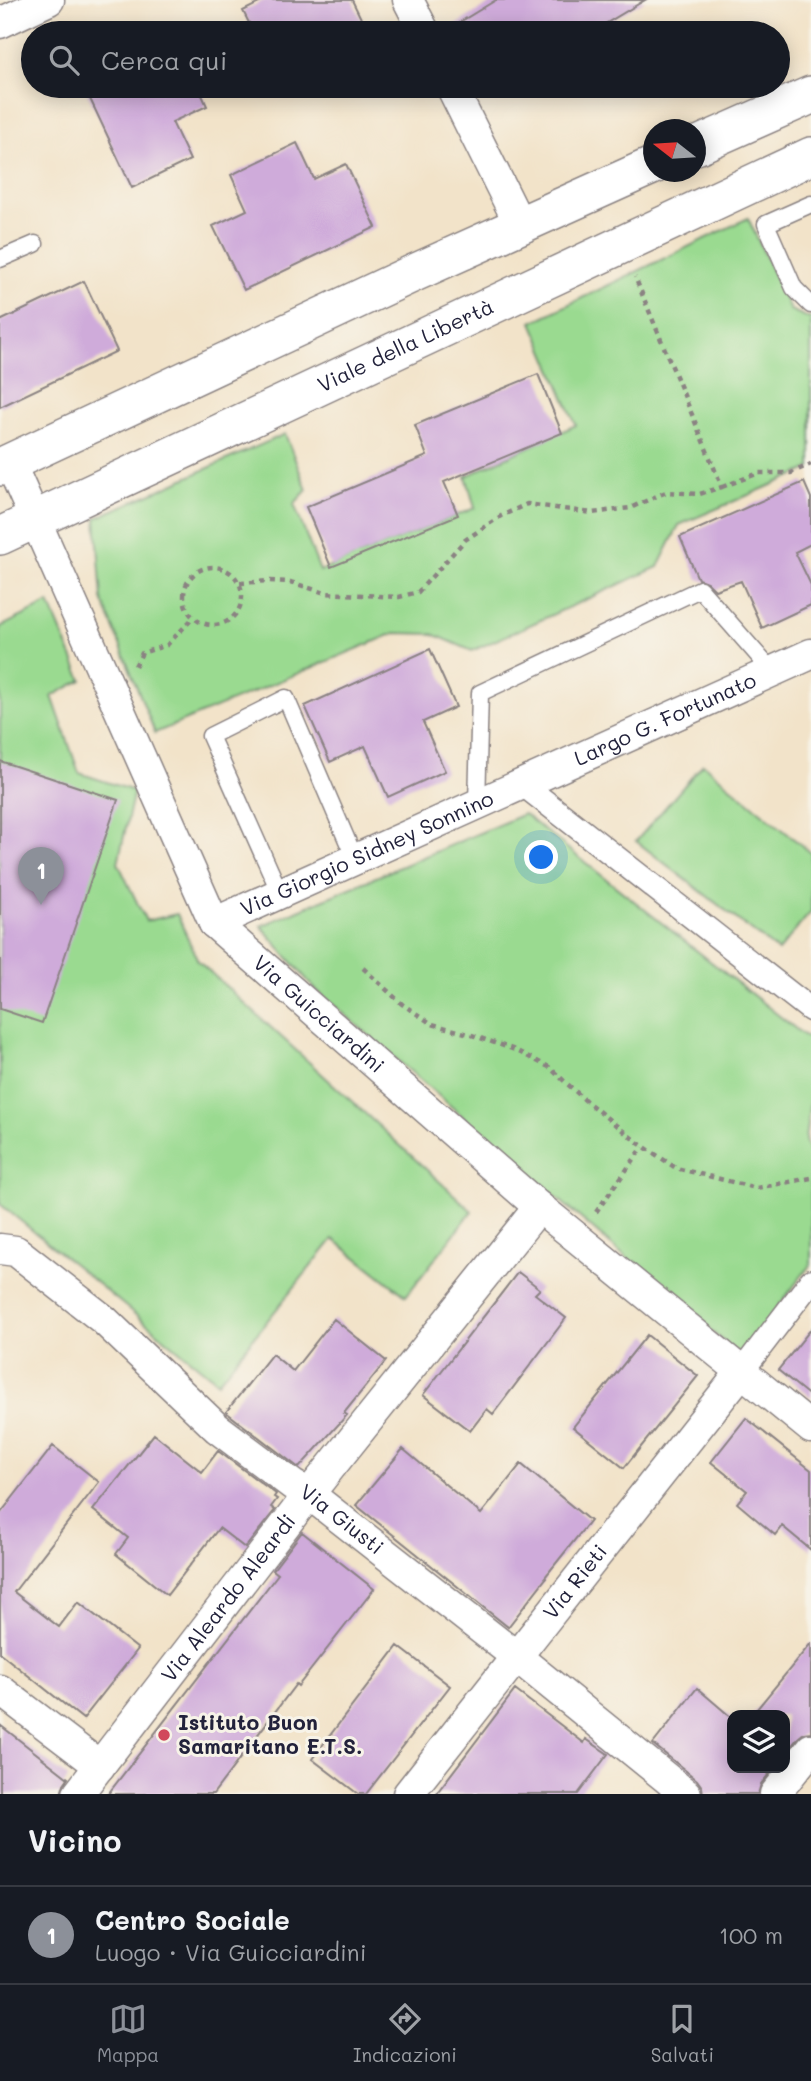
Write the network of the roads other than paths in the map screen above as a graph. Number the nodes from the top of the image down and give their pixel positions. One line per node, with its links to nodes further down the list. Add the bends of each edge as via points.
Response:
1 (48, 0): 4 (street)
2 (408, 0): 3 (street)
3 (419, 21)
4 (0, 23)
5 (811, 95): 7 (street)
6 (457, 98): 11 (street)
7 (706, 141)
8 (811, 156): 16 (street, Viale della Libertà)
9 (643, 170): 11 (street)
10 (811, 204): 14 (lane, via 766,224 794,288)
11 (520, 225): 15 (street)
12 (35, 244): 13 (lane)
13 (0, 259)
14 (811, 305)
15 (5, 465): 16 (street, Via Guicciardini)
16 (35, 519): 17 (street, Viale della Libertà); 24 (street, Via Guicciardini)
17 (0, 536)
18 (811, 654): 19 (street, Largo G. Fortunato)
19 (771, 670): 20 (street, Largo G. Fortunato); 21 (lane, via 699,589 480,693)
20 (521, 783): 21 (street, Via Giorgio Sidney Sonnino); 25 (street)
21 (477, 804): 22 (street, Via Giorgio Sidney Sonnino)
22 (355, 859): 23 (street, Via Giorgio Sidney Sonnino); 23 (lane, via 286,698 210,736)
23 (281, 894): 24 (street, Via Giorgio Sidney Sonnino)
24 (214, 923): 26 (street, Via Guicciardini)
25 (811, 1010)
26 (539, 1207): 29 (street, Via Guicciardini); 31 (street, Via Aleardo Aleardi)
27 (0, 1249): 31 (street, Via Giusti, via 16,1251 104,1320 217,1428)
28 (811, 1281): 29 (street)
29 (742, 1371): 30 (street, Via Guicciardini); 32 (street, Via Rieti)
30 (811, 1428)
31 (309, 1494): 32 (street, Via Giusti); 35 (street, Via Aleardo Aleardi)
32 (517, 1657): 37 (street, Via Rieti); 38 (street, Via Giusti)
33 (0, 1690): 35 (street)
34 (811, 1749): 39 (street)
35 (100, 1766): 36 (street, Via Aleardo Aleardi)
36 (78, 1794)
37 (408, 1794)
38 (686, 1794)
39 (775, 1794)

